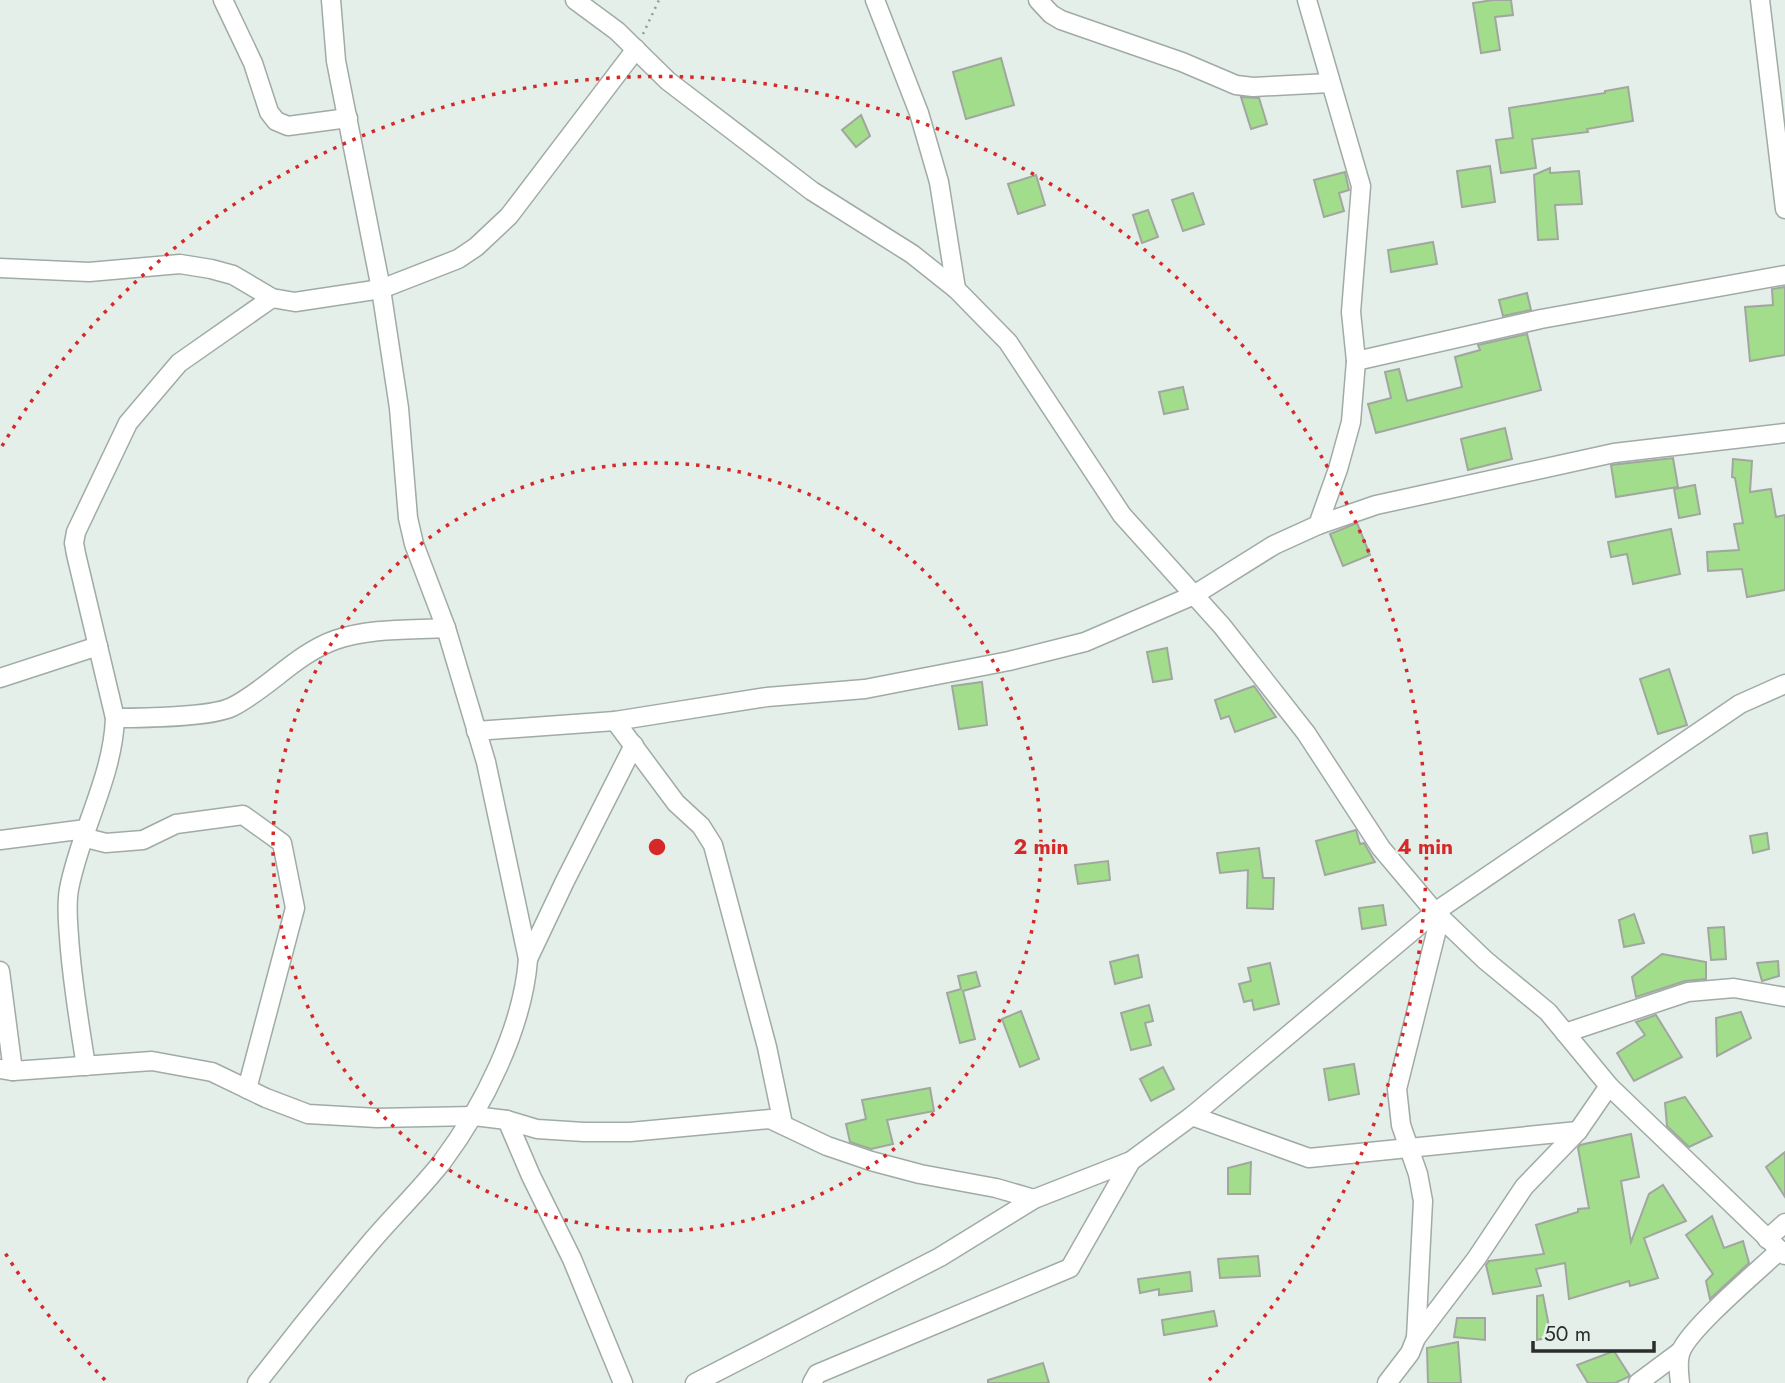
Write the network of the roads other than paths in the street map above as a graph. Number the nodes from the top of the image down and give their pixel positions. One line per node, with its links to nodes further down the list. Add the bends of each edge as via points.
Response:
1 (223, 0): 10 (street, via 276,121 288,126)
2 (331, 0): 10 (street, via 336,61)
3 (575, 0): 8 (street)
4 (875, 0): 15 (street, via 919,113 939,182)
5 (1038, 0): 9 (street, via 1061,20 1236,85)
6 (1307, 0): 9 (street)
7 (1760, 0): 11 (street)
8 (636, 49): 14 (street, via 492,232 458,259); 15 (street, via 668,81 812,191 912,254)
9 (1331, 83): 17 (street, via 1361,186 1351,312)
10 (348, 118): 14 (street)
11 (1785, 209)
12 (0, 268): 16 (street, via 89,272 180,264 233,275)
13 (1785, 275): 17 (street, via 1541,319)
14 (381, 289): 16 (street, via 295,302); 21 (street, via 399,408 408,518)
15 (956, 289): 20 (street, via 1008,342 1122,515)
16 (272, 298): 22 (street, via 179,363 128,423 74,542)
17 (1356, 361): 19 (street, via 1351,422)
18 (1785, 433): 19 (street, via 1614,453 1376,505)
19 (1318, 525): 20 (street, via 1274,545)
20 (1194, 595): 26 (street, via 1085,642 1009,661 865,690 767,696); 31 (street, via 1306,733 1381,848)
21 (446, 628): 25 (street, via 358,634 333,641 231,708); 27 (street)
22 (98, 646): 23 (street); 25 (street)
23 (0, 678)
24 (1785, 684): 31 (street, via 1740,704)
25 (115, 718): 29 (street, via 108,764)
26 (615, 721): 27 (street); 28 (street)
27 (476, 731): 32 (street)
28 (634, 746): 32 (street); 43 (street, via 713,845)
29 (84, 833): 30 (street); 36 (street, via 67,916); 39 (street, via 106,843 143,840 176,824 243,815 282,843 295,908)
30 (0, 840)
31 (1438, 915): 35 (street, via 1548,1012); 41 (street); 45 (street, via 1397,1089)
32 (528, 959): 40 (street, via 520,1010)
33 (0, 971): 37 (street)
34 (1785, 997): 35 (street, via 1734,988 1688,992)
35 (1565, 1033): 38 (street)
36 (86, 1066): 37 (street); 39 (street, via 152,1061 212,1072)
37 (5, 1071)
38 (1609, 1086): 44 (street); 49 (street)
39 (247, 1088): 40 (street, via 308,1114)
40 (474, 1116): 42 (street); 52 (street)
41 (1192, 1116): 45 (street, via 1309,1158); 46 (street)
42 (507, 1120): 43 (street, via 537,1129 584,1132 769,1119); 53 (street, via 572,1259)
43 (783, 1124): 47 (street, via 871,1161)
44 (1578, 1131): 45 (street); 50 (street, via 1524,1187)
45 (1408, 1147): 50 (street, via 1423,1201)
46 (1131, 1161): 47 (street); 55 (street, via 1069,1268 817,1374)
47 (1034, 1199): 54 (street, via 940,1257)
48 (1785, 1223): 49 (street)
49 (1777, 1248): 51 (street, via 1694,1331)
50 (1416, 1338): 56 (street)
51 (1681, 1351): 57 (street); 58 (street)
52 (257, 1383)
53 (622, 1383)
54 (695, 1383)
55 (812, 1383)
56 (1387, 1383)
57 (1638, 1383)
58 (1680, 1383)

